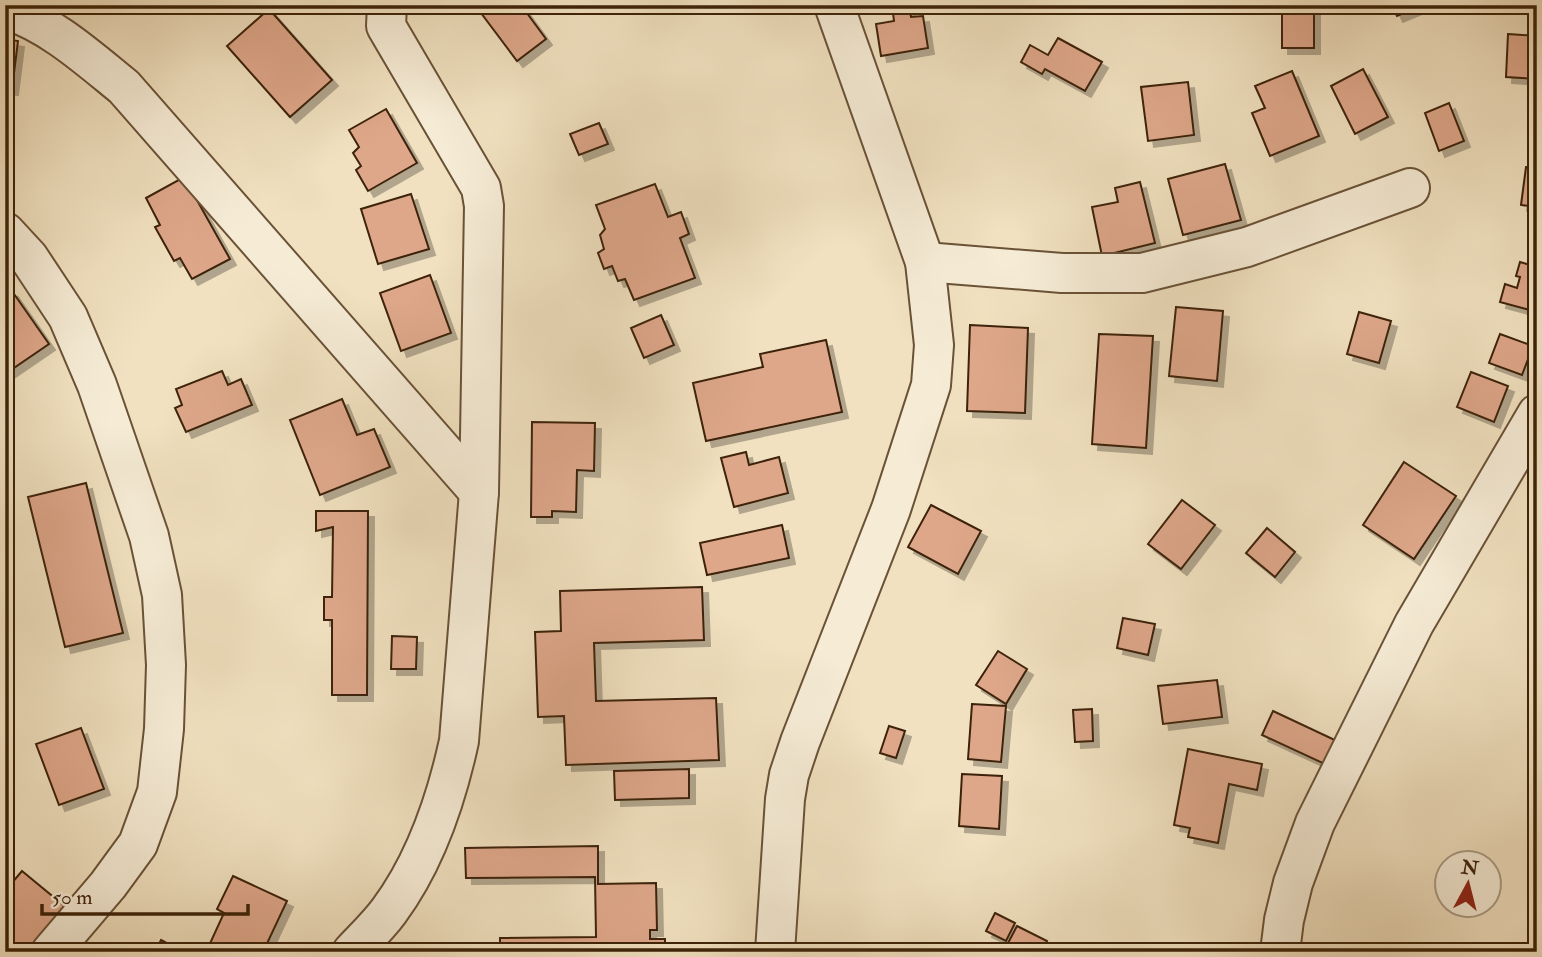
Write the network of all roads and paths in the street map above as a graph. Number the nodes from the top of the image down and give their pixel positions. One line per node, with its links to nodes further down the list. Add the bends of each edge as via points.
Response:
1 (387, 5): 8 (street, via 386,26 483,197)
2 (834, 5): 6 (street)
3 (5, 9): 8 (street, via 29,17 75,46 124,87)
4 (1410, 188): 6 (street, via 1247,247 1142,273 1062,273)
5 (5, 232): 9 (street, via 29,258 68,317 97,385 149,536 162,595 166,665 157,792 138,844)
6 (925, 262): 11 (street, via 934,345 931,385 891,509 789,775)
7 (1537, 414): 12 (street, via 1414,624 1315,823 1293,883)
8 (479, 492): 10 (street, via 459,741 451,780 434,831 407,884)
9 (51, 952)
10 (352, 952)
11 (775, 952)
12 (1280, 952)

